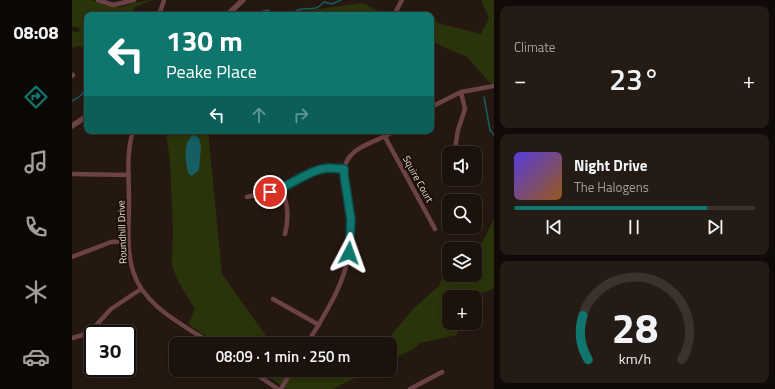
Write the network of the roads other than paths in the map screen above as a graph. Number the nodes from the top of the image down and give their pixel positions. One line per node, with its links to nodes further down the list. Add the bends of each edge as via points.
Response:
1 (98, 0): 2 (street, via 113,5)
2 (134, 0)
3 (164, 0): 6 (street)
4 (243, 0): 7 (street)
5 (402, 0): 8 (street)
6 (160, 12)
7 (230, 12)
8 (396, 12)
9 (494, 86): 10 (street)
10 (460, 92): 11 (street); 17 (street, via 465,109)
11 (434, 105)
12 (84, 119): 13 (street)
13 (72, 126)
14 (131, 134): 20 (street, Roundhill Drive)
15 (390, 134): 16 (street)
16 (385, 137): 18 (street, via 354,152); 23 (street, Squire Court)
17 (455, 146)
18 (344, 169): 21 (street, via 327,168); 29 (street, via 351,220 349,253 336,295)
19 (72, 174): 20 (street)
20 (130, 174): 25 (street, Roundhill Drive)
21 (282, 189): 22 (street); 24 (street, via 288,205 289,220)
22 (247, 197)
23 (435, 229)
24 (285, 234)
25 (129, 242): 26 (street, via 111,242); 27 (street, Roundhill Drive, via 132,271)
26 (72, 256)
27 (141, 290): 30 (street, Roundhill Drive, via 159,308); 32 (street, via 111,309 89,333)
28 (273, 299): 29 (street)
29 (318, 325): 31 (street)
30 (202, 337)
31 (312, 337)
32 (72, 338)
33 (442, 372): 37 (street)
34 (261, 377): 36 (street)
35 (288, 377): 36 (street)
36 (280, 389)
37 (410, 389)

